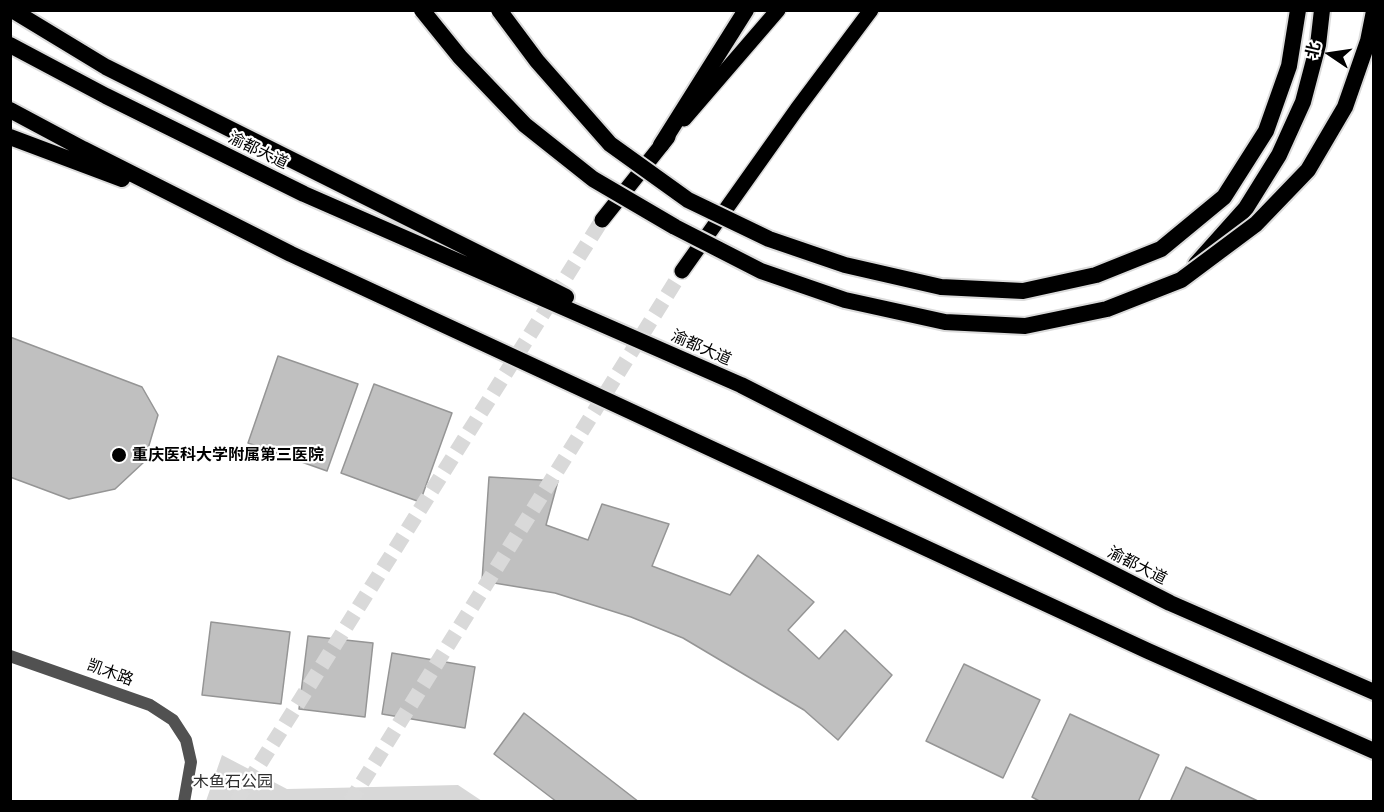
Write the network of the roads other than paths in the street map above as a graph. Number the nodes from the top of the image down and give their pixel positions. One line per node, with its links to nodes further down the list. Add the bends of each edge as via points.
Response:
1 (12, 10): 18 (highway, via 106,67)
2 (422, 10): 17 (highway, bridge, via 460,57 525,125 593,179 761,271 845,300 945,322 1025,326 1107,309)
3 (499, 10): 7 (highway, bridge, via 537,61 610,144 688,200 768,239 845,265 941,286 1023,291 1096,275 1161,249 1224,197 1266,131 1289,66)
4 (746, 10): 13 (highway)
5 (778, 10): 13 (main road)
6 (871, 10): 16 (main road)
7 (1298, 10)
8 (1322, 10): 17 (highway, bridge, via 1318,45 1303,102 1279,155 1246,208)
9 (1374, 11): 17 (highway, bridge, via 1345,107 1308,170 1257,224)
10 (10, 45): 18 (highway, 渝都大道, via 304,194)
11 (10, 110): 14 (highway)
12 (10, 137): 14 (highway)
13 (661, 146): 15 (main road)
14 (209, 212): 21 (highway, via 291,254 1148,651)
15 (602, 220)
16 (682, 271)
17 (1181, 280)
18 (741, 385): 20 (highway, 渝都大道, via 1170,603)
19 (10, 656): 22 (street, 凯木路, via 150,705 173,720 186,740 191,762)
20 (1374, 692)
21 (1374, 751)
22 (184, 801)

